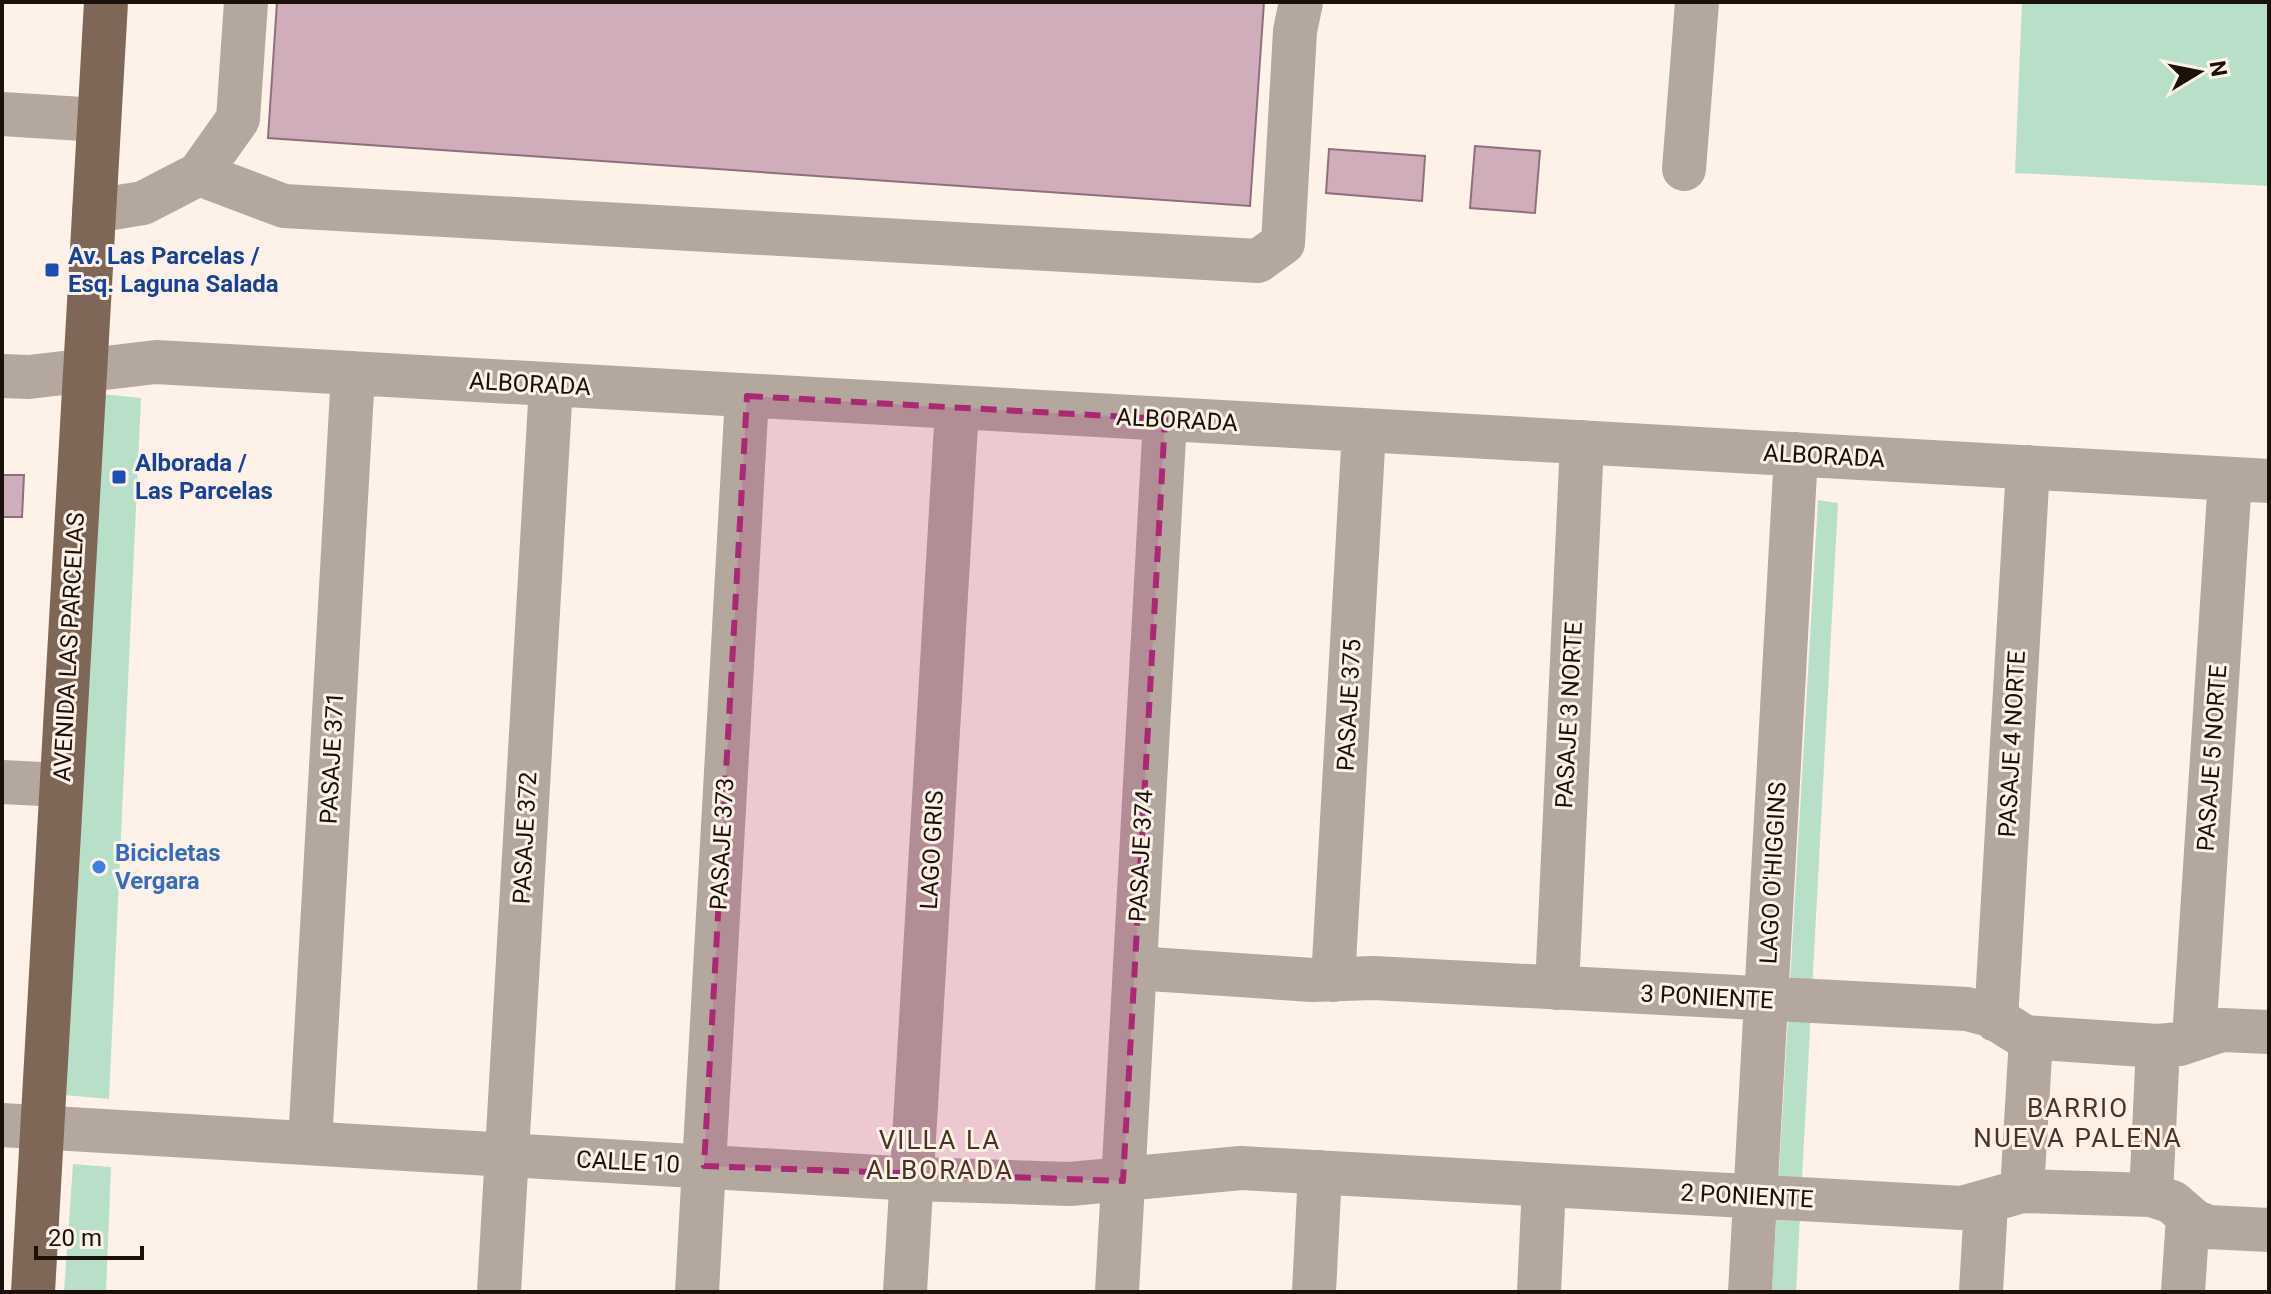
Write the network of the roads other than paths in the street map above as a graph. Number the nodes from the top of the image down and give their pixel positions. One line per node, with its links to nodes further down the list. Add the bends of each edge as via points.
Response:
1 (106, 2): 6 (main road, AVENIDA LAS PARCELAS)
2 (246, 2): 8 (street, via 238,119)
3 (1301, 2): 8 (street, via 1283,243 1258,261 284,206)
4 (1697, 2): 7 (street)
5 (2, 114): 6 (street)
6 (99, 120): 9 (main road, AVENIDA LAS PARCELAS)
7 (1684, 169)
8 (199, 174): 9 (street, via 143,203)
9 (94, 211): 10 (main road, AVENIDA LAS PARCELAS)
10 (85, 371): 11 (street, ALBORADA, via 156,362); 12 (street, ALBORADA); 23 (main road, AVENIDA LAS PARCELAS)
11 (353, 373): 13 (street, ALBORADA); 32 (street, PASAJE 371)
12 (2, 376)
13 (551, 385): 14 (street, ALBORADA); 33 (street, PASAJE 372)
14 (747, 396): 15 (street, ALBORADA); 34 (street, PASAJE 373)
15 (957, 408): 16 (street, ALBORADA); 37 (street, LAGO GRIS)
16 (1165, 419): 17 (street, ALBORADA); 24 (street, PASAJE 374)
17 (1364, 430): 18 (street, ALBORADA); 25 (street, PASAJE 375)
18 (1582, 442): 19 (street, ALBORADA); 26 (street, PASAJE 3 NORTE)
19 (1796, 454): 20 (street, ALBORADA); 27 (street, LAGO O'HIGGINS)
20 (2028, 467): 21 (street, ALBORADA); 28 (street, PASAJE 4 NORTE)
21 (2249, 480): 30 (street, PASAJE 5 NORTE)
22 (2, 782): 23 (street)
23 (61, 785): 31 (main road, AVENIDA LAS PARCELAS)
24 (1135, 968): 25 (street, 3 PONIENTE); 38 (street, PASAJE 374)
25 (1333, 980): 26 (street, 3 PONIENTE)
26 (1557, 988): 27 (street, 3 PONIENTE)
27 (1766, 1001): 28 (street, 3 PONIENTE, via 1967,1009); 41 (street, LAGO O'HIGGINS)
28 (2013, 1029): 30 (street, 3 PONIENTE); 42 (street, PASAJE 4 NORTE)
29 (2269, 1032): 30 (street, 3 PONIENTE, via 2222,1030)
30 (2176, 1042): 40 (street, PASAJE 5 NORTE)
31 (22, 1126): 32 (street, CALLE 10); 45 (main road, AVENIDA LAS PARCELAS)
32 (310, 1143): 33 (street, CALLE 10)
33 (507, 1155): 34 (street, CALLE 10); 46 (street, PASAJE 372)
34 (704, 1166): 37 (street, CALLE 10); 47 (street, PASAJE 373)
35 (1213, 1169): 36 (street, 2 PONIENTE); 38 (street, CALLE 10)
36 (1320, 1172): 39 (street, 2 PONIENTE); 50 (street)
37 (913, 1179): 38 (street, CALLE 10); 48 (street, LAGO GRIS)
38 (1123, 1181): 49 (street, PASAJE 374)
39 (1544, 1185): 41 (street, 2 PONIENTE); 51 (street)
40 (2151, 1195): 42 (street, 2 PONIENTE); 43 (street, 2 PONIENTE, via 2172,1202)
41 (1755, 1197): 42 (street, 2 PONIENTE, via 1962,1208); 52 (street, LAGO O'HIGGINS)
42 (2004, 1197): 53 (street, PASAJE 4 NORTE)
43 (2188, 1217): 44 (street, 2 PONIENTE, via 2208,1227); 54 (street)
44 (2269, 1230)
45 (33, 1292)
46 (499, 1292)
47 (697, 1292)
48 (905, 1292)
49 (1117, 1292)
50 (1314, 1292)
51 (1539, 1292)
52 (1750, 1292)
53 (1981, 1292)
54 (2183, 1292)

